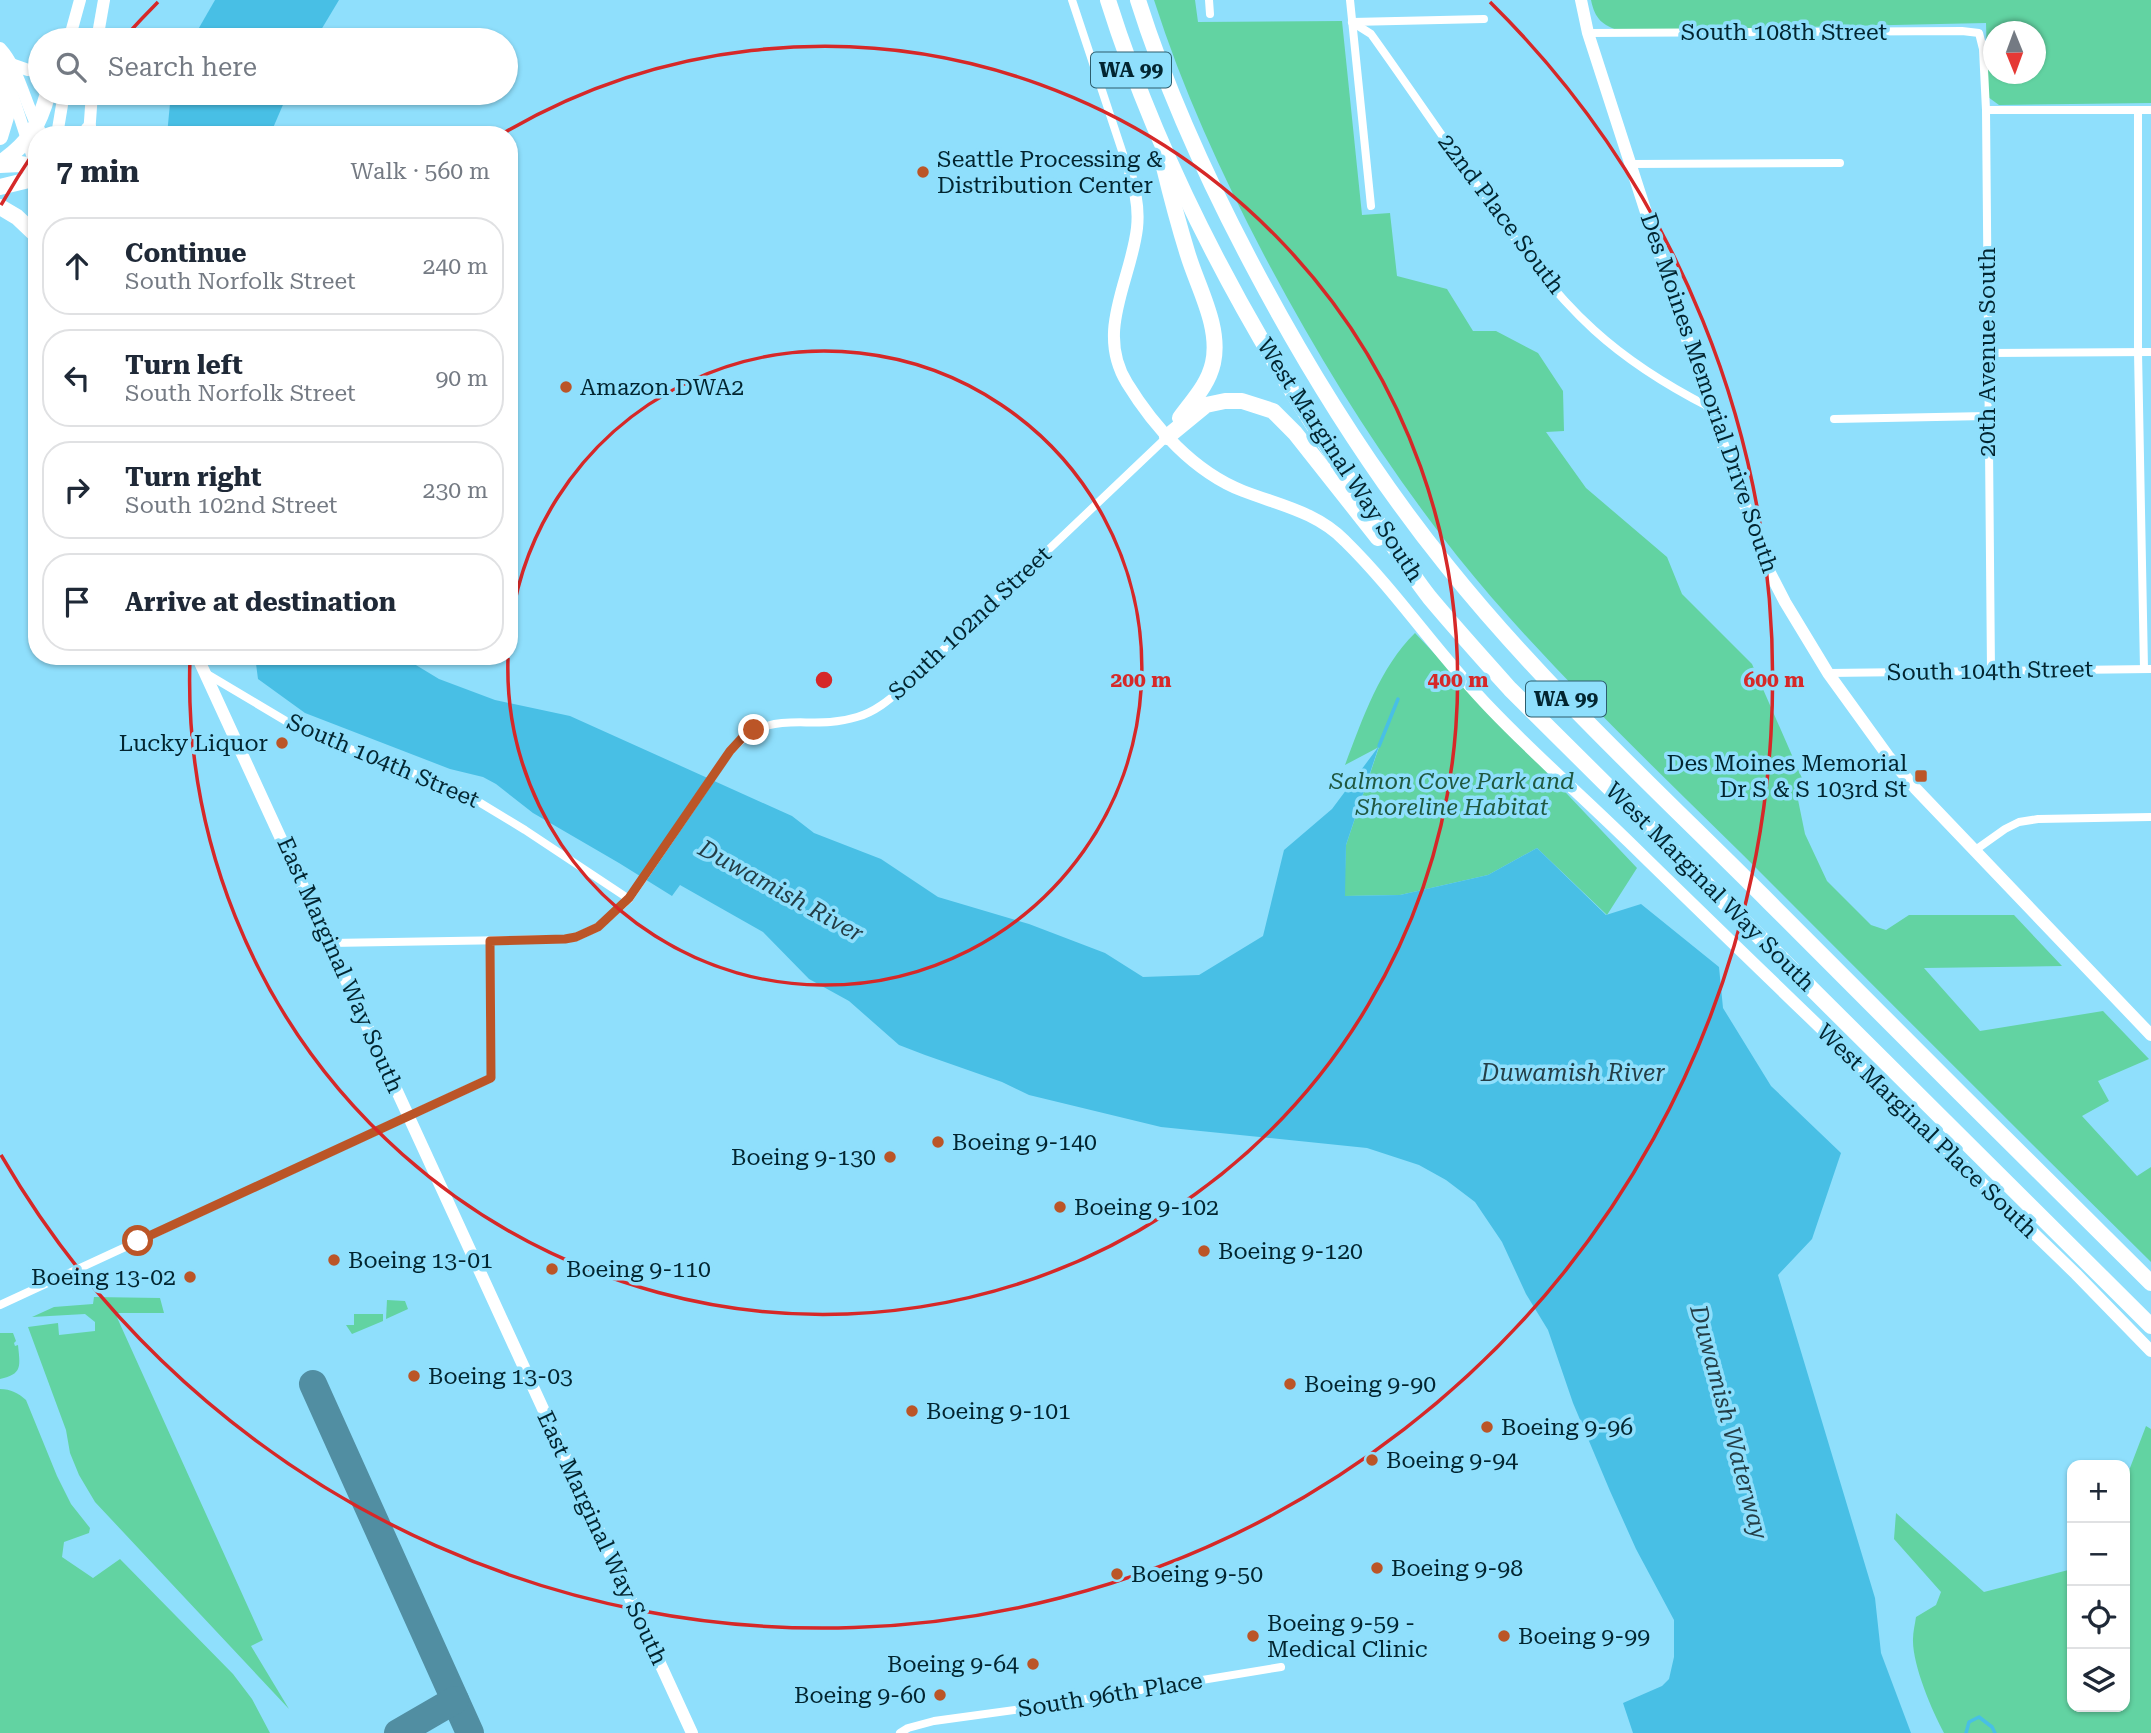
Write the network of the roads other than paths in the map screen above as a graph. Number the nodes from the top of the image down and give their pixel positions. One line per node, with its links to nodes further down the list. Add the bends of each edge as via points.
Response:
1 (80, 0): 12 (main road)
2 (104, 0): 13 (main road)
3 (1072, 0): 37 (street)
4 (1108, 0): 30 (highway, West Marginal Way South / WA 99)
5 (1138, 0): 62 (highway, West Marginal Way South / WA 99, via 1193,144 1292,340 1344,424 1447,567 1550,682)
6 (1209, 0): 9 (street)
7 (1350, 0): 11 (street)
8 (1581, 0): 14 (main road, Des Moines Memorial Drive South)
9 (1210, 14)
10 (1484, 19): 11 (street)
11 (1352, 22): 40 (street); 45 (street, 22nd Place South, via 1371,34 1554,289 1632,360)
12 (72, 28)
13 (99, 28)
14 (1588, 33): 15 (street, South 108th Street); 34 (main road, Des Moines Memorial Drive South)
15 (1979, 33): 22 (street, 20th Avenue South)
16 (0, 47): 17 (main road)
17 (6, 67): 18 (main road); 25 (main road); 29 (highway, via 6,117)
18 (28, 70)
19 (44, 105): 26 (highway)
20 (62, 105): 27 (main road)
21 (90, 105): 28 (main road)
22 (1986, 110): 23 (street); 44 (street, 20th Avenue South)
23 (2138, 110): 24 (street); 42 (street)
24 (2151, 110)
25 (32, 126)
26 (38, 126)
27 (58, 126)
28 (88, 126)
29 (0, 137)
30 (1158, 138): 48 (highway, via 1174,209 1215,344 1209,376); 49 (highway, West Marginal Way South / WA 99, via 1241,304 1296,400)
31 (28, 140): 33 (highway)
32 (1840, 163): 34 (street)
33 (0, 164): 35 (highway)
34 (1630, 164): 45 (main road, Des Moines Memorial Drive South)
35 (28, 169)
36 (28, 174): 38 (highway)
37 (1130, 175): 48 (main road, West Marginal Place South, via 1136,191 1137,226 1116,308 1113,341 1127,384)
38 (0, 187)
39 (0, 206): 41 (highway)
40 (1371, 206)
41 (28, 225)
42 (2138, 352): 43 (street); 44 (street); 51 (street)
43 (2151, 352)
44 (1987, 353): 46 (street, 20th Avenue South)
45 (1709, 407): 53 (main road, Des Moines Memorial Drive South, via 1769,571)
46 (1987, 416): 47 (street); 52 (street, 20th Avenue South)
47 (1834, 419)
48 (1167, 437): 49 (highway, via 1206,405 1242,401 1273,411); 57 (street, South 102nd Street, via 878,708 855,718 768,724 742,738); 65 (main road, West Marginal Place South, via 1212,476 1315,518 1346,541 1488,707)
49 (1429, 596): 64 (highway, West Marginal Way South / WA 99, via 1510,689)
50 (202, 665): 54 (main road, East Marginal Way South)
51 (2147, 669): 52 (street, South 104th Street)
52 (1991, 671): 53 (street, South 104th Street)
53 (1828, 673): 56 (main road, Des Moines Memorial Drive South, via 1888,756)
54 (206, 674): 57 (street, South 104th Street, via 315,736 464,793); 59 (main road, East Marginal Way South)
55 (2151, 817): 56 (street, via 2019,822)
56 (1974, 851): 60 (main road, Des Moines Memorial Drive South)
57 (629, 898): 58 (street, South 102nd Street, via 598,927 576,937)
58 (490, 941): 59 (street, South 102nd Street); 61 (street, via 491,1078)
59 (330, 943): 61 (main road, East Marginal Way South)
60 (2151, 1035)
61 (407, 1115): 63 (street); 67 (main road, East Marginal Way South)
62 (2151, 1283)
63 (0, 1305)
64 (2151, 1326)
65 (2151, 1350)
66 (1281, 1667): 68 (street, South 96th Place, via 934,1721)
67 (692, 1733)
68 (900, 1733)

